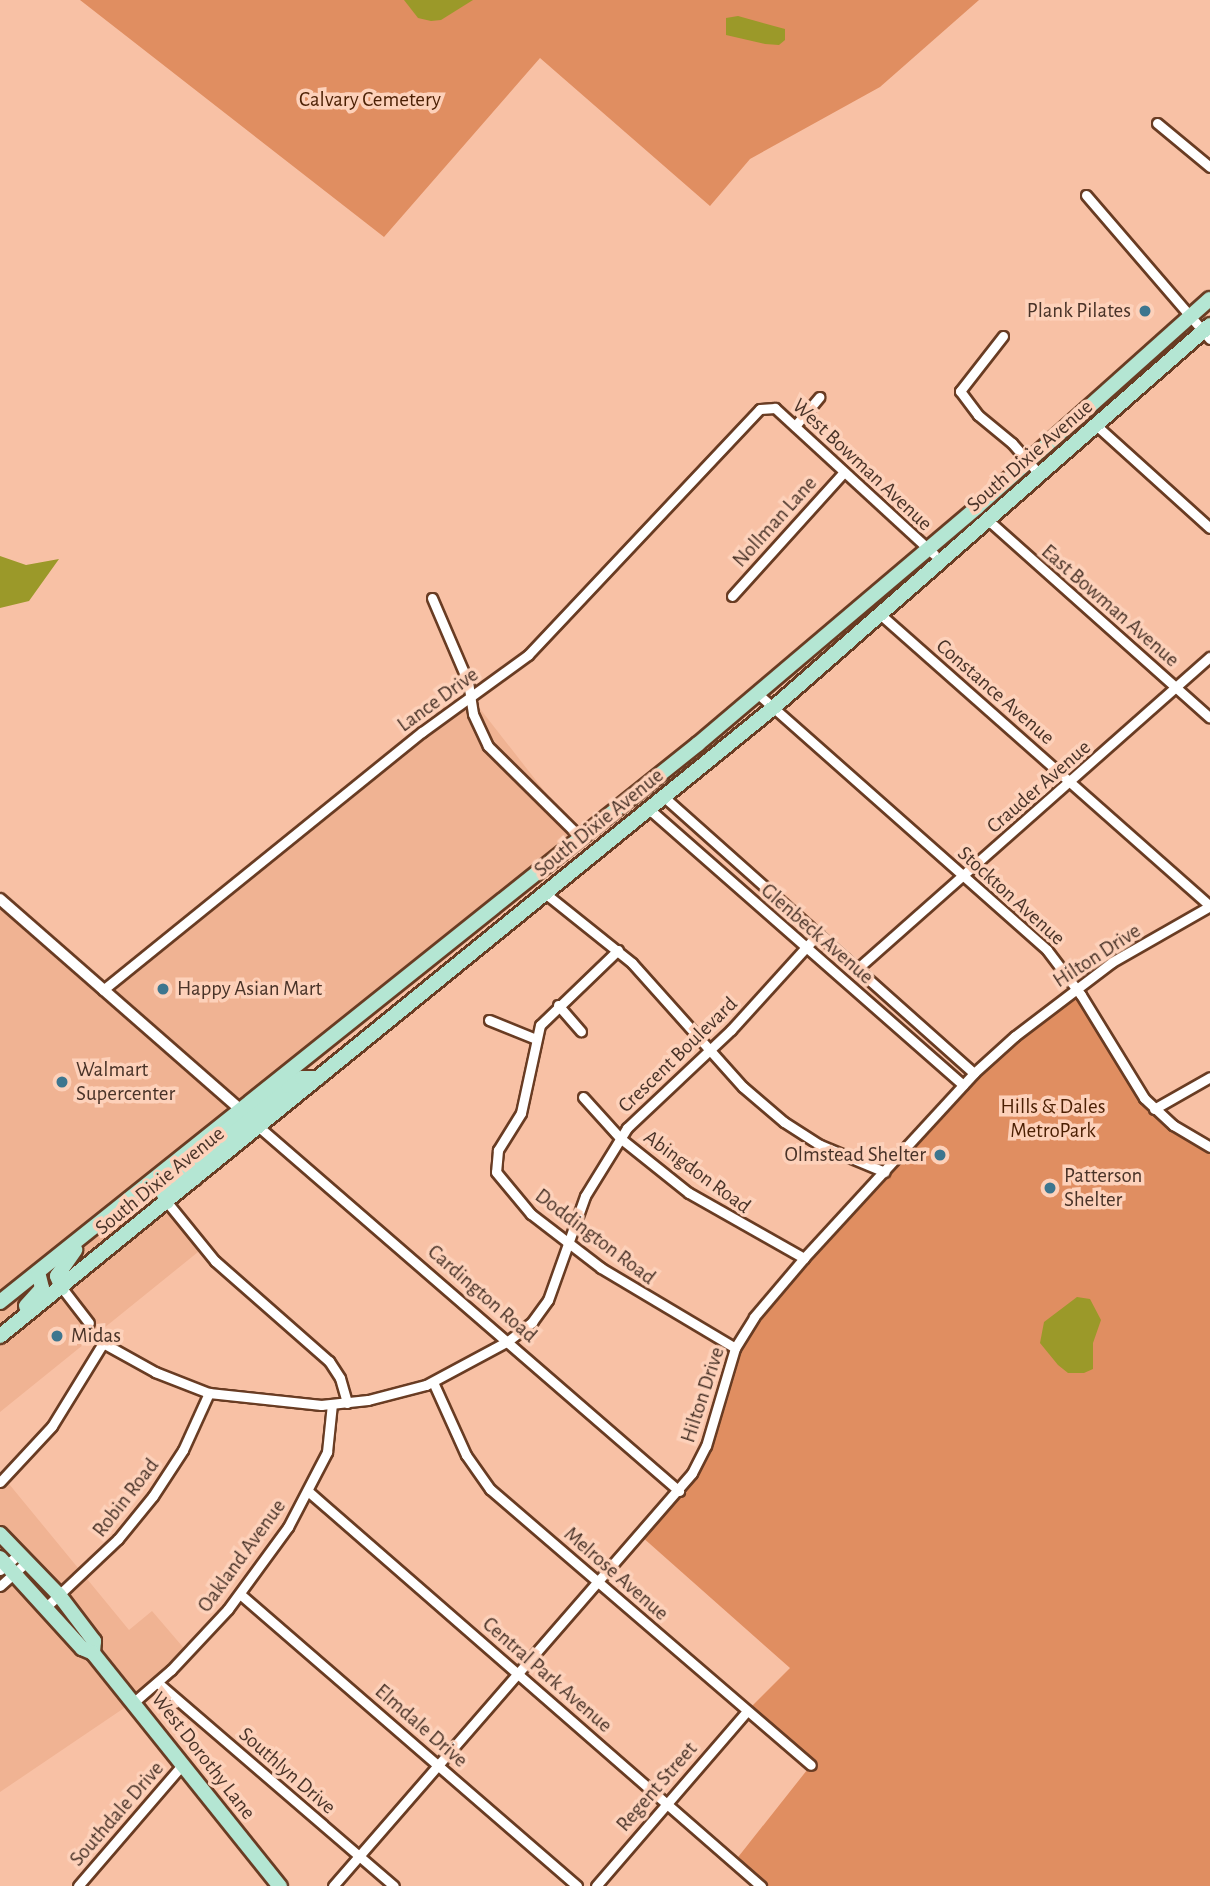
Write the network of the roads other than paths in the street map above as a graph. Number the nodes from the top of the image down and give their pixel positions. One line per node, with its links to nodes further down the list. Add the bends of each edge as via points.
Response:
1 (1157, 123): 2 (street)
2 (1210, 167)
3 (1086, 195): 5 (street)
4 (1210, 299): 5 (main road, South Dixie Avenue)
5 (1192, 316): 6 (street); 12 (main road, South Dixie Avenue)
6 (1208, 332): 11 (main road, South Dixie Avenue)
7 (1003, 336): 12 (street, via 960,391)
8 (819, 397): 10 (street)
9 (765, 407): 10 (street, West Bowman Avenue, via 775,408); 25 (street, Lance Drive, via 542,642)
10 (795, 426): 13 (street, West Bowman Avenue)
11 (1097, 426): 14 (main road, South Dixie Avenue); 16 (street)
12 (1027, 461): 14 (street); 17 (main road, South Dixie Avenue)
13 (845, 472): 17 (street, West Bowman Avenue); 18 (street, Nollman Lane)
14 (1040, 475): 15 (main road, South Dixie Avenue)
15 (992, 516): 17 (main road, via 970,524); 20 (main road, South Dixie Avenue); 23 (street, East Bowman Avenue)
16 (1210, 528)
17 (931, 552): 20 (main road); 24 (main road, South Dixie Avenue)
18 (732, 596)
19 (432, 598): 25 (street)
20 (898, 601): 21 (main road, South Dixie Avenue)
21 (882, 615): 26 (main road, South Dixie Avenue); 28 (street, Constance Avenue)
22 (1210, 657): 23 (street, Crauder Avenue)
23 (1176, 687): 27 (street, East Bowman Avenue); 28 (street, Crauder Avenue)
24 (758, 694): 26 (street, Stockton Avenue); 31 (main road, South Dixie Avenue)
25 (470, 696): 31 (street, via 476,724 488,746); 41 (street, Lance Drive)
26 (773, 708): 29 (main road, South Dixie Avenue); 32 (street, Stockton Avenue)
27 (1210, 718)
28 (1070, 782): 32 (street, Crauder Avenue); 35 (street, Constance Avenue)
29 (664, 797): 30 (main road, South Dixie Avenue); 36 (street, Glenbeck Avenue)
30 (649, 810): 33 (main road, South Dixie Avenue); 37 (street, Glenbeck Avenue)
31 (581, 838): 52 (main road, South Dixie Avenue)
32 (963, 876): 39 (street, Crauder Avenue); 40 (street, Stockton Avenue, via 1047,950)
33 (546, 894): 38 (street); 52 (main road, South Dixie Avenue, via 318,1078)
34 (0, 899): 41 (street, Cardington Road)
35 (1210, 906): 40 (street, Hilton Drive, via 1112,962)
36 (818, 934): 37 (street, Crescent Boulevard); 39 (street, Glenbeck Avenue)
37 (806, 948): 46 (street, Crescent Boulevard); 49 (street, Glenbeck Avenue)
38 (618, 950): 42 (street, Doddington Road); 46 (street)
39 (857, 969): 47 (street, Glenbeck Avenue)
40 (1077, 989): 47 (street, Hilton Drive); 51 (street, Stockton Avenue)
41 (103, 990): 52 (street, Cardington Road)
42 (558, 1005): 44 (street); 45 (street, Doddington Road, via 540,1025)
43 (489, 1020): 45 (street)
44 (581, 1031)
45 (536, 1039): 60 (street, Doddington Road, via 521,1113 498,1150 495,1166 512,1195)
46 (710, 1051): 53 (street, Crescent Boulevard, via 659,1095); 56 (street, via 784,1122 820,1145)
47 (974, 1073): 49 (street, Hilton Drive)
48 (1210, 1077): 51 (street)
49 (963, 1085): 56 (street, Hilton Drive)
50 (583, 1097): 53 (street, Abingdon Road)
51 (1154, 1109): 54 (street, Stockton Avenue)
52 (250, 1118): 55 (main road, South Dixie Avenue); 57 (main road, South Dixie Avenue); 67 (street, Cardington Road)
53 (620, 1138): 60 (street, Crescent Boulevard, via 585,1196); 61 (street, Abingdon Road, via 723,1216)
54 (1210, 1147)
55 (195, 1149): 57 (main road, via 186,1171 163,1192); 58 (main road, South Dixie Avenue)
56 (884, 1172): 61 (street, Hilton Drive)
57 (167, 1202): 58 (main road, via 141,1200); 63 (main road, South Dixie Avenue); 71 (street, via 215,1261 329,1361)
58 (125, 1205): 59 (main road, South Dixie Avenue)
59 (86, 1234): 62 (main road, South Dixie Avenue); 63 (main road, via 57,1276)
60 (570, 1245): 67 (street, Crescent Boulevard, via 548,1300 532,1322); 68 (street, Doddington Road, via 636,1291)
61 (804, 1258): 68 (street, Hilton Drive, via 760,1309)
62 (38, 1272): 64 (main road, South Dixie Avenue); 66 (main road, via 43,1281 38,1295)
63 (62, 1288): 65 (street); 66 (main road, South Dixie Avenue)
64 (0, 1302)
65 (89, 1323)
66 (0, 1333)
67 (508, 1341): 69 (street, Crescent Boulevard); 74 (street, Cardington Road)
68 (735, 1348): 74 (street, Hilton Drive, via 706,1446)
69 (433, 1382): 71 (street, Crescent Boulevard); 79 (street, Melrose Avenue, via 481,1478)
70 (209, 1392): 72 (street, Crescent Boulevard, via 244,1400); 73 (street, Crescent Boulevard, via 155,1372 107,1344 98,1346 52,1426); 82 (street, Robin Road, via 183,1450 153,1496 118,1539)
71 (347, 1403): 72 (street, Crescent Boulevard)
72 (332, 1404): 75 (street, Oakland Avenue, via 327,1452)
73 (0, 1482)
74 (679, 1491): 79 (street, Hilton Drive)
75 (309, 1492): 81 (street, Oakland Avenue); 85 (street, Central Park Avenue)
76 (0, 1534): 77 (main road, West Dorothy Lane)
77 (23, 1558): 78 (street); 82 (main road, West Dorothy Lane)
78 (6, 1566): 80 (street); 83 (main road, West Dorothy Lane)
79 (600, 1582): 85 (street, Hilton Drive); 88 (street, Melrose Avenue)
80 (0, 1586)
81 (240, 1594): 86 (street, Oakland Avenue); 91 (street, Elmdale Drive)
82 (59, 1595): 83 (street, Robin Road); 84 (main road, West Dorothy Lane, via 94,1641)
83 (46, 1606): 84 (main road, West Dorothy Lane, via 82,1648)
84 (93, 1653): 87 (main road, West Dorothy Lane)
85 (520, 1675): 91 (street, Hilton Drive); 92 (street, Central Park Avenue)
86 (158, 1683): 87 (street, Oakland Avenue); 93 (street, Southlyn Drive)
87 (134, 1702): 89 (main road, West Dorothy Lane)
88 (746, 1712): 90 (street, Melrose Avenue); 92 (street, Regent Street)
89 (182, 1765): 94 (street, Southdale Drive); 95 (main road, West Dorothy Lane)
90 (811, 1765)
91 (441, 1766): 93 (street, Hilton Drive); 98 (street, Elmdale Drive)
92 (667, 1801): 99 (street, Regent Street); 100 (street, Central Park Avenue)
93 (360, 1857): 96 (street, Hilton Drive); 97 (street, Southlyn Drive)
94 (78, 1886)
95 (280, 1886)
96 (333, 1886)
97 (394, 1886)
98 (577, 1886)
99 (596, 1886)
100 (761, 1886)

